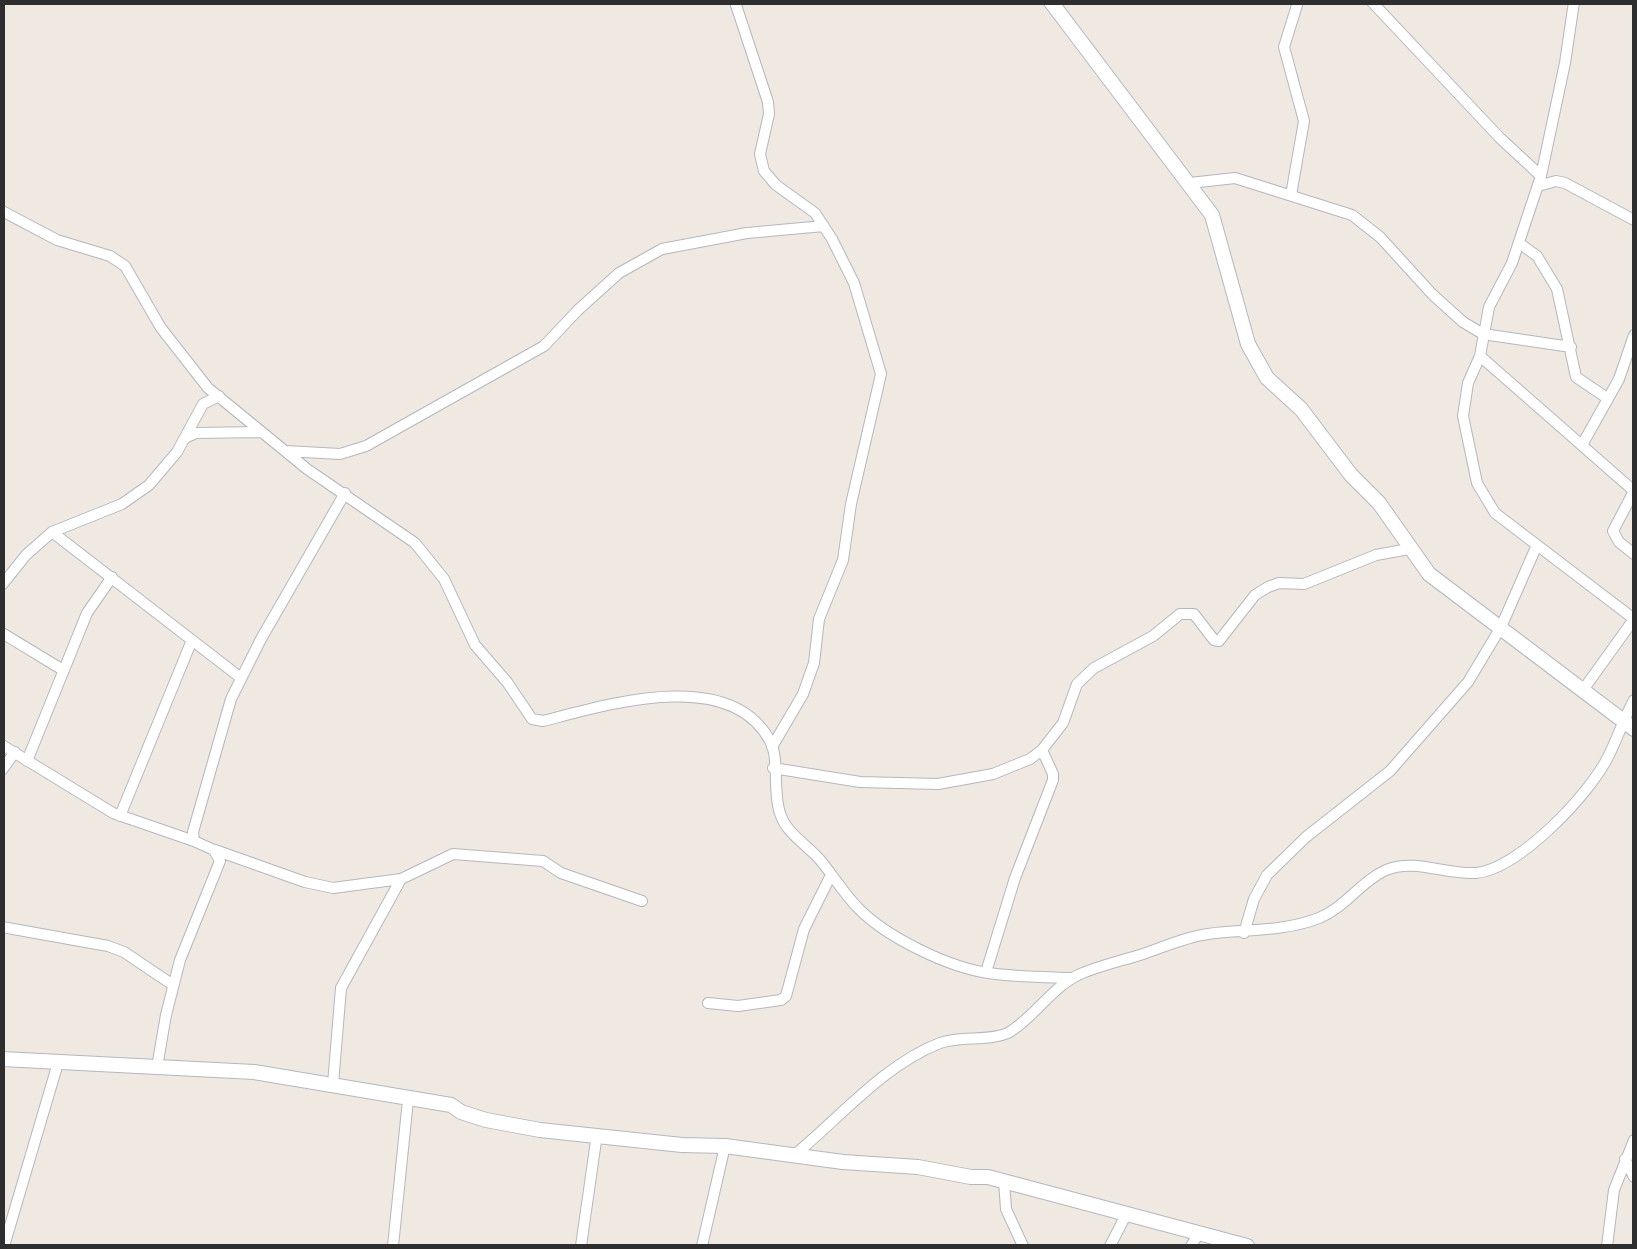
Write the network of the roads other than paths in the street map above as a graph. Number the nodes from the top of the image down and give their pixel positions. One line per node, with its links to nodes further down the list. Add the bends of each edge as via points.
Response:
1 (735, 2): 11 (street, via 768,102 764,170)
2 (1052, 2): 7 (street)
3 (1298, 2): 8 (street, via 1284,48 1304,121)
4 (1372, 2): 6 (street)
5 (1574, 2): 6 (street)
6 (1539, 181): 10 (street, via 1565,183); 12 (street)
7 (1190, 183): 8 (street, via 1235,178); 27 (street, via 1212,215 1257,363 1379,503)
8 (1291, 195): 13 (street, via 1363,222 1433,295)
9 (2, 211): 17 (street, via 125,266)
10 (1634, 220)
11 (824, 226): 22 (street, via 662,249 620,274 544,346 366,446 340,454); 40 (street, via 854,283 881,374 844,560 820,618 804,694)
12 (1519, 243): 13 (street); 15 (street, via 1550,272)
13 (1483, 334): 15 (street); 16 (street)
14 (1634, 336): 18 (street)
15 (1571, 347): 18 (street, via 1576,378)
16 (1480, 356): 21 (street); 26 (street, via 1463,416 1477,484 1494,513)
17 (207, 394): 19 (street, via 219,396); 20 (street)
18 (1608, 398): 21 (street)
19 (262, 432): 20 (street); 22 (street)
20 (184, 438): 25 (street, via 136,496)
21 (1582, 445): 23 (street)
22 (285, 451): 24 (street)
23 (1634, 491): 28 (street, via 1613,531)
24 (345, 493): 36 (street); 41 (street, via 425,553 475,644 532,719 622,700 713,699 742,710)
25 (52, 532): 29 (street); 30 (street)
26 (1536, 545): 31 (street); 32 (street)
27 (1409, 549): 32 (street, via 1443,588); 44 (street, via 1304,584 1268,587 1219,642 1194,614 1180,614 1082,679 1063,723)
28 (1634, 554)
29 (112, 577): 34 (street); 35 (street, via 87,613)
30 (2, 584)
31 (1634, 619): 37 (street)
32 (1501, 627): 37 (street); 56 (street, via 1481,665 1410,750 1267,874)
33 (2, 633): 35 (street)
34 (192, 640): 36 (street); 49 (street)
35 (63, 670): 46 (street)
36 (241, 678): 50 (street)
37 (1584, 690): 39 (street)
38 (1634, 700): 39 (street)
39 (1629, 724): 56 (street, via 1592,782 1500,865 1466,873 1394,867 1332,913)
40 (780, 730): 41 (street); 43 (street)
41 (763, 732): 43 (street)
42 (2, 745): 45 (street)
43 (772, 748): 47 (street)
44 (1042, 750): 47 (street, via 993,774 938,784 847,781); 57 (street, via 1053,780)
45 (8, 752): 46 (street); 48 (street)
46 (27, 761): 49 (street)
47 (773, 768): 52 (street, via 781,816)
48 (3, 769)
49 (120, 816): 50 (street)
50 (194, 842): 51 (street)
51 (214, 850): 53 (street, via 322,887); 59 (street, via 219,867)
52 (831, 875): 57 (street, via 858,908 894,935); 60 (street, via 804,930 786,996 738,1006)
53 (402, 879): 54 (street, via 452,854 543,860 561,873); 64 (street, via 341,988)
54 (642, 901)
55 (2, 927): 59 (street, via 108,946)
56 (1244, 933): 58 (street, via 1189,938)
57 (986, 972): 58 (street)
58 (1072, 978): 69 (street, via 1008,1034 941,1043 898,1067)
59 (173, 985): 63 (street)
60 (708, 1003)
61 (2, 1059): 62 (street)
62 (58, 1062): 63 (street); 75 (street)
63 (157, 1068): 64 (street)
64 (333, 1084): 65 (street)
65 (408, 1100): 66 (street, via 540,1130); 76 (street)
66 (597, 1134): 68 (street); 77 (street)
67 (1634, 1140): 70 (street)
68 (725, 1146): 69 (street); 78 (street)
69 (793, 1156): 72 (street)
70 (1625, 1159): 71 (street); 82 (street)
71 (1634, 1177)
72 (1004, 1180): 73 (street); 79 (street, via 1006,1209)
73 (1126, 1215): 74 (street); 80 (street)
74 (1194, 1240): 81 (street)
75 (4, 1246)
76 (393, 1246)
77 (581, 1246)
78 (702, 1246)
79 (1023, 1246)
80 (1110, 1246)
81 (1247, 1246)
82 (1606, 1246)

